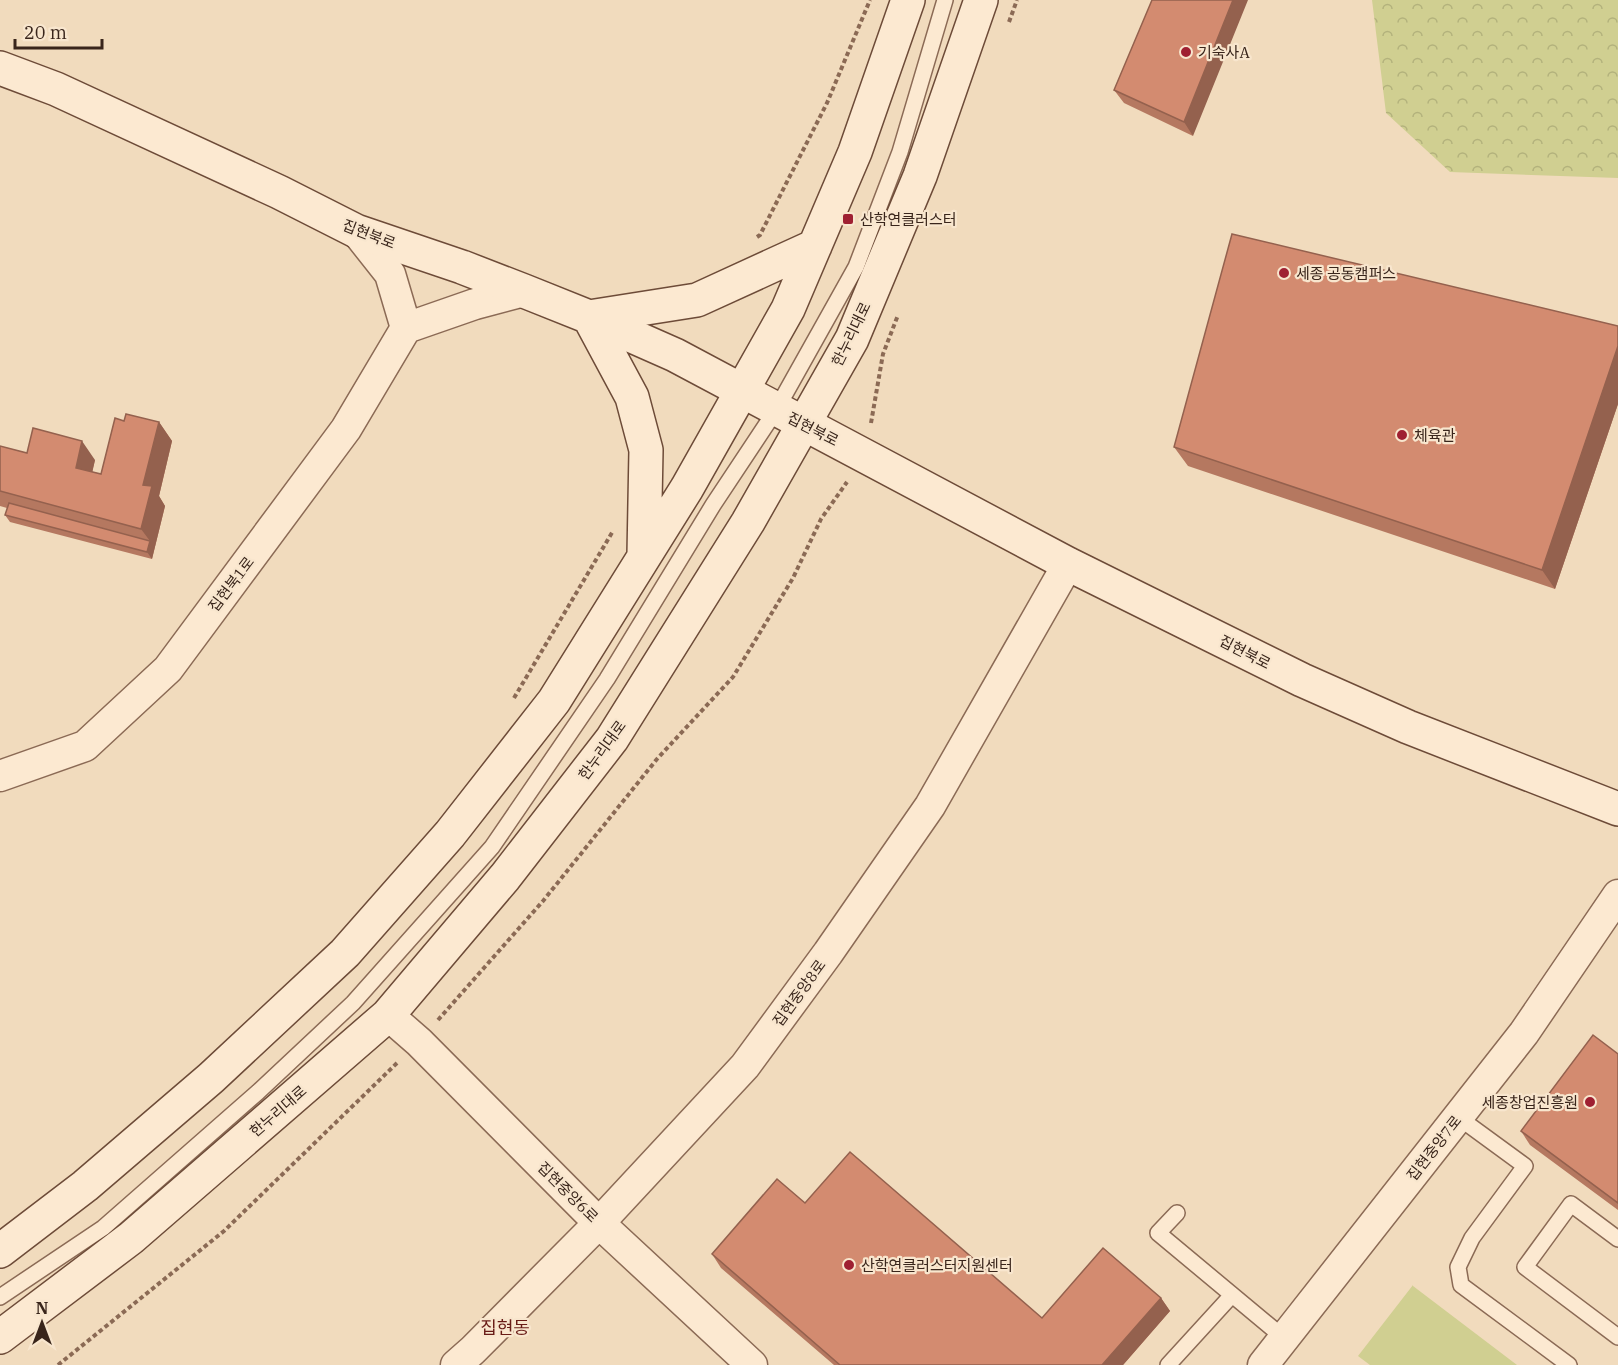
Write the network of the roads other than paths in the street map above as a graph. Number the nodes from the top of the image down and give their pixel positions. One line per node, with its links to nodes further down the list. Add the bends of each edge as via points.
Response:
1 (908, 0): 6 (street, via 855,152)
2 (945, 0): 11 (lane, via 900,152 856,267)
3 (981, 0): 11 (street, 한누리대로, via 920,176 852,339)
4 (0, 69): 5 (street, 집현북로, via 56,89)
5 (356, 231): 7 (street, 집현북로); 9 (street, via 390,274)
6 (815, 246): 8 (street, via 697,300); 10 (street, via 788,309)
7 (524, 291): 8 (street, 집현북로); 9 (street)
8 (589, 317): 10 (street, 집현북로); 12 (street, via 632,397 646,450)
9 (406, 328): 14 (street, 집현북1로, via 346,429 168,669 85,746)
10 (742, 390): 11 (street, 집현북로); 12 (street)
11 (790, 417): 13 (street, 집현북로); 17 (street, 한누리대로, via 748,522 612,740 505,877); 24 (lane, via 713,505 607,679 492,847 353,1003 103,1228)
12 (644, 556): 22 (street, via 554,701 450,834 345,953 202,1086 86,1186)
13 (1068, 564): 15 (street, 집현북로, via 1302,681); 20 (street, 집현중앙8로, via 930,806 828,953 745,1066)
14 (0, 776)
15 (1618, 809)
16 (1618, 895): 18 (street, 집현중앙7로, via 1524,1033)
17 (388, 1015): 20 (street, 집현중앙6로); 26 (street, 한누리대로, via 131,1238)
18 (1458, 1117): 27 (street, 집현중앙7로); 32 (lane, via 1524,1166 1472,1238 1458,1267 1461,1285)
19 (1177, 1213): 23 (lane, via 1158,1233)
20 (599, 1223): 28 (street, 집현중앙8로); 29 (street, 집현중앙6로)
21 (1618, 1239): 25 (lane, via 1571,1204 1524,1267)
22 (0, 1251)
23 (1232, 1295): 27 (lane); 30 (lane)
24 (0, 1297)
25 (1618, 1336)
26 (0, 1337)
27 (1284, 1338): 31 (street, 집현중앙7로)
28 (456, 1365)
29 (752, 1365)
30 (1167, 1365)
31 (1263, 1365)
32 (1569, 1365)

